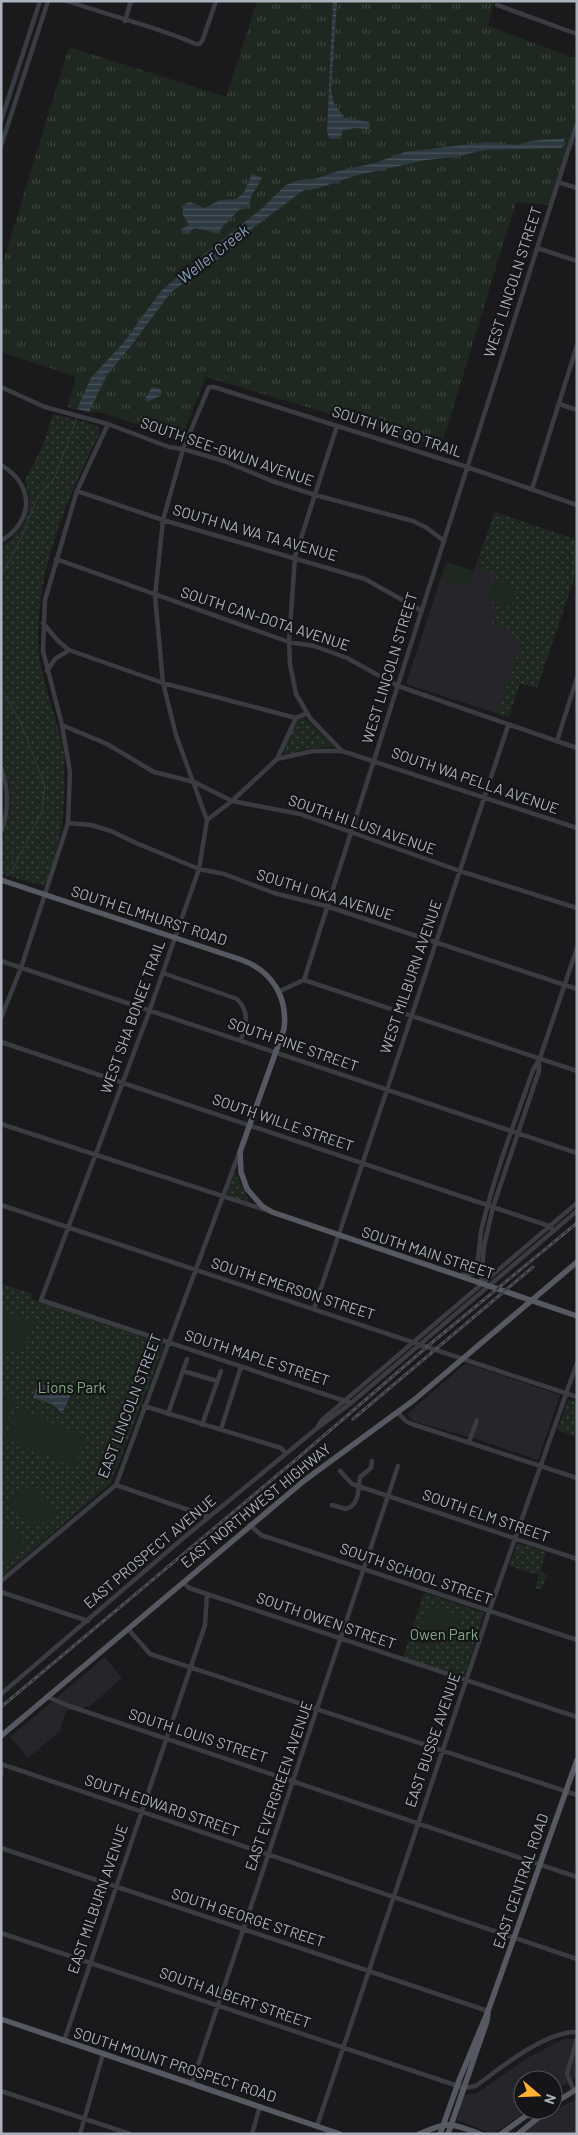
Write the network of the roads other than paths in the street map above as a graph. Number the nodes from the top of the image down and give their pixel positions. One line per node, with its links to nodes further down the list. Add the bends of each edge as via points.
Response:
1 (40, 1): 9 (street)
2 (48, 1): 11 (street)
3 (67, 1): 7 (street)
4 (131, 1): 7 (street)
5 (216, 1): 7 (street, via 200,44)
6 (497, 5): 8 (street)
7 (125, 21)
8 (577, 34)
9 (1, 121)
10 (577, 123): 12 (street, WEST LINCOLN STREET)
11 (1, 146)
12 (558, 182): 13 (street); 14 (street, WEST LINCOLN STREET)
13 (577, 188)
14 (537, 248): 15 (street); 25 (street, WEST LINCOLN STREET)
15 (577, 261)
16 (577, 346): 19 (street)
17 (1, 387): 21 (street, SOUTH SEE-GWUN AVENUE, via 45,407)
18 (209, 387): 22 (street, SOUTH WE GO TRAIL); 23 (street, WEST SHA BONEE TRAIL)
19 (559, 404): 20 (street); 26 (street)
20 (577, 410)
21 (108, 424): 23 (street, SOUTH SEE-GWUN AVENUE); 27 (street)
22 (337, 426): 25 (street, SOUTH WE GO TRAIL); 28 (street)
23 (183, 449): 28 (street, SOUTH SEE-GWUN AVENUE); 30 (street, WEST SHA BONEE TRAIL)
24 (1, 465): 32 (street, via 17,476 26,502 16,530)
25 (467, 467): 26 (street, SOUTH WE GO TRAIL); 31 (street, WEST LINCOLN STREET)
26 (532, 489): 29 (street, SOUTH WE GO TRAIL)
27 (77, 491): 30 (street, SOUTH NA WA TA AVENUE); 34 (street)
28 (315, 495): 31 (street, SOUTH SEE-GWUN AVENUE, via 413,521); 33 (street)
29 (577, 505)
30 (163, 520): 33 (street, SOUTH NA WA TA AVENUE); 35 (street, WEST SHA BONEE TRAIL)
31 (444, 540): 36 (street, WEST LINCOLN STREET)
32 (1, 542)
33 (295, 557): 36 (street, SOUTH NA WA TA AVENUE, via 365,578); 38 (street)
34 (56, 559): 35 (street, SOUTH CAN-DOTA AVENUE); 37 (street, via 45,600)
35 (155, 596): 38 (street, SOUTH CAN-DOTA AVENUE); 42 (street, WEST SHA BONEE TRAIL)
36 (420, 610): 43 (street, WEST LINCOLN STREET)
37 (43, 623): 39 (street); 40 (street)
38 (289, 642): 43 (street, SOUTH CAN-DOTA AVENUE, via 314,646 347,658); 44 (street, via 296,694)
39 (69, 650): 40 (street); 42 (street)
40 (47, 671): 46 (street)
41 (577, 678): 48 (street)
42 (163, 683): 45 (street); 54 (street, WEST SHA BONEE TRAIL, via 176,734)
43 (398, 686): 47 (street, SOUTH CAN-DOTA AVENUE); 52 (street, WEST LINCOLN STREET)
44 (307, 713): 45 (street); 50 (street, via 322,733)
45 (296, 718): 51 (street)
46 (62, 725): 54 (street, SOUTH HI LUSI AVENUE, via 106,744 154,772); 58 (street, via 70,772)
47 (508, 726): 48 (street, SOUTH CAN-DOTA AVENUE); 55 (street, WEST MILBURN AVENUE)
48 (557, 741): 49 (street, SOUTH CAN-DOTA AVENUE)
49 (577, 748)
50 (342, 750): 51 (street, SOUTH WA PELLA AVENUE, via 313,751); 52 (street, SOUTH WA PELLA AVENUE)
51 (277, 759): 56 (street)
52 (374, 760): 55 (street, SOUTH WA PELLA AVENUE); 61 (street, WEST LINCOLN STREET)
53 (1, 768): 60 (street, via 7,801)
54 (194, 782): 56 (street, SOUTH HI LUSI AVENUE); 57 (street, WEST SHA BONEE TRAIL)
55 (484, 798): 59 (street, SOUTH WA PELLA AVENUE); 63 (street, WEST MILBURN AVENUE)
56 (232, 801): 57 (street); 61 (street, SOUTH HI LUSI AVENUE, via 300,814)
57 (207, 820): 62 (street, WEST SHA BONEE TRAIL)
58 (68, 823): 62 (street, SOUTH I OKA AVENUE, via 111,831); 65 (street)
59 (577, 828)
60 (1, 832)
61 (350, 833): 63 (street, SOUTH HI LUSI AVENUE); 66 (street, WEST LINCOLN STREET)
62 (199, 869): 66 (street, SOUTH I OKA AVENUE, via 224,874 274,894); 68 (street, WEST SHA BONEE TRAIL)
63 (460, 871): 67 (street, SOUTH HI LUSI AVENUE); 69 (street, WEST MILBURN AVENUE)
64 (1, 880): 65 (main road, SOUTH ELMHURST ROAD)
65 (45, 895): 68 (main road, SOUTH ELMHURST ROAD); 72 (street)
66 (326, 906): 69 (street, SOUTH I OKA AVENUE); 74 (street, WEST LINCOLN STREET)
67 (577, 908)
68 (175, 938): 73 (street, WEST SHA BONEE TRAIL); 77 (main road, SOUTH ELMHURST ROAD, via 249,962 262,969)
69 (435, 943): 75 (street, SOUTH I OKA AVENUE); 79 (street, WEST MILBURN AVENUE)
70 (577, 948): 75 (street)
71 (1, 961): 72 (street, SOUTH PINE STREET)
72 (21, 968): 78 (street, SOUTH PINE STREET); 80 (street)
73 (163, 973): 78 (street, WEST SHA BONEE TRAIL); 81 (street, via 237,999 247,1015)
74 (304, 980): 77 (street); 79 (street)
75 (565, 985): 76 (street, SOUTH I OKA AVENUE); 84 (street)
76 (577, 989)
77 (280, 991): 83 (main road, via 285,1020)
78 (150, 1010): 81 (street, SOUTH PINE STREET); 86 (street, WEST SHA BONEE TRAIL)
79 (411, 1016): 84 (street); 87 (street, WEST MILBURN AVENUE)
80 (1, 1018)
81 (241, 1040): 83 (street, SOUTH PINE STREET)
82 (1, 1042): 86 (street, SOUTH WILLE STREET)
83 (277, 1052): 87 (street, SOUTH PINE STREET); 89 (main road)
84 (540, 1058): 85 (street); 90 (street); 91 (street, via 539,1071)
85 (577, 1071)
86 (123, 1083): 89 (street, SOUTH WILLE STREET); 94 (street, WEST SHA BONEE TRAIL)
87 (386, 1090): 90 (street, SOUTH PINE STREET); 95 (street, WEST MILBURN AVENUE)
88 (1, 1124): 94 (street, SOUTH MAIN STREET)
89 (249, 1125): 92 (main road); 95 (street, SOUTH WILLE STREET)
90 (512, 1131): 91 (street, SOUTH PINE STREET); 99 (street)
91 (518, 1133): 93 (street, SOUTH PINE STREET); 100 (street)
92 (240, 1152): 96 (street, EAST LINCOLN STREET); 101 (main road, SOUTH MAIN STREET, via 241,1172 247,1189)
93 (577, 1153)
94 (95, 1154): 96 (street, SOUTH MAIN STREET); 104 (street, WEST SHA BONEE TRAIL)
95 (362, 1163): 99 (street, SOUTH WILLE STREET); 106 (street, WEST MILBURN AVENUE)
96 (222, 1197): 101 (street, SOUTH MAIN STREET); 109 (street, EAST LINCOLN STREET)
97 (577, 1203): 103 (street)
98 (1, 1205): 104 (street, SOUTH EMERSON STREET)
99 (487, 1205): 100 (street, SOUTH WILLE STREET); 111 (street, via 479,1237 476,1270 469,1275)
100 (493, 1207): 103 (street, SOUTH WILLE STREET); 108 (street)
101 (272, 1212): 106 (main road, SOUTH MAIN STREET)
102 (577, 1212): 105 (street)
103 (549, 1226): 105 (street, SOUTH WILLE STREET); 110 (street)
104 (68, 1227): 109 (street, SOUTH EMERSON STREET); 113 (street, WEST SHA BONEE TRAIL)
105 (554, 1231): 112 (street)
106 (338, 1236): 111 (main road, SOUTH MAIN STREET); 115 (street)
107 (577, 1262): 114 (main road, EAST NORTHWEST HIGHWAY)
108 (482, 1268): 110 (street, via 488,1273); 112 (street)
109 (195, 1269): 115 (street, SOUTH EMERSON STREET); 117 (street, EAST LINCOLN STREET)
110 (495, 1273): 112 (street)
111 (456, 1275): 112 (main road, SOUTH MAIN STREET)
112 (484, 1284): 114 (main road, SOUTH MAIN STREET); 118 (street, EAST PROSPECT AVENUE)
113 (41, 1300): 117 (street, SOUTH MAPLE STREET)
114 (531, 1301): 116 (main road, SOUTH MAIN STREET); 120 (main road, EAST NORTHWEST HIGHWAY)
115 (314, 1309): 118 (street, SOUTH EMERSON STREET)
116 (577, 1316)
117 (168, 1342): 122 (street, SOUTH MAPLE STREET); 130 (street, EAST LINCOLN STREET)
118 (417, 1343): 120 (street, SOUTH EMERSON STREET); 128 (street, EAST PROSPECT AVENUE); 129 (street, EAST PROSPECT AVENUE)
119 (187, 1359): 123 (street)
120 (463, 1359): 126 (street, SOUTH EMERSON STREET); 131 (main road, EAST NORTHWEST HIGHWAY)
121 (577, 1363): 126 (street, EAST BUSSE AVENUE)
122 (242, 1367): 128 (street, SOUTH MAPLE STREET); 135 (street)
123 (183, 1371): 125 (street); 132 (street)
124 (221, 1371): 125 (street)
125 (217, 1381): 134 (street)
126 (566, 1393): 127 (street, SOUTH EMERSON STREET); 141 (street, EAST BUSSE AVENUE)
127 (577, 1397)
128 (345, 1401): 129 (street, SOUTH MAPLE STREET); 136 (street, EAST PROSPECT AVENUE)
129 (350, 1403): 136 (street, EAST PROSPECT AVENUE)
130 (144, 1406): 132 (street); 144 (street, EAST LINCOLN STREET)
131 (398, 1413): 137 (street, via 407,1422); 149 (main road, EAST NORTHWEST HIGHWAY, via 316,1471)
132 (168, 1414): 134 (street)
133 (477, 1420): 137 (street)
134 (202, 1425): 135 (street)
135 (221, 1429): 138 (street, via 281,1448)
136 (316, 1429): 138 (street, EAST PROSPECT AVENUE)
137 (469, 1442): 141 (street)
138 (286, 1454): 148 (street, EAST PROSPECT AVENUE)
139 (372, 1461): 145 (street, via 371,1468 360,1477)
140 (398, 1466): 146 (street, EAST EVERGREEN AVENUE)
141 (541, 1466): 143 (street); 150 (street, EAST BUSSE AVENUE)
142 (340, 1471): 145 (street, SOUTH ELM STREET, via 350,1483)
143 (577, 1478)
144 (116, 1485): 148 (street); 153 (street, EAST LINCOLN STREET)
145 (360, 1486): 146 (street, SOUTH ELM STREET); 147 (street, via 357,1498 349,1508)
146 (388, 1496): 150 (street, SOUTH ELM STREET); 152 (street, EAST EVERGREEN AVENUE)
147 (332, 1505)
148 (209, 1517): 158 (street, EAST PROSPECT AVENUE)
149 (250, 1525): 152 (street, SOUTH SCHOOL STREET, via 261,1535); 154 (main road, EAST NORTHWEST HIGHWAY)
150 (515, 1539): 151 (street, SOUTH ELM STREET); 157 (street, EAST BUSSE AVENUE)
151 (577, 1559)
152 (364, 1570): 157 (street, SOUTH SCHOOL STREET); 160 (street, EAST EVERGREEN AVENUE)
153 (1, 1581)
154 (183, 1582): 156 (street, SOUTH OWEN STREET, via 189,1588); 159 (main road, EAST NORTHWEST HIGHWAY)
155 (1, 1592): 158 (street)
156 (207, 1594): 160 (street, SOUTH OWEN STREET); 162 (street, EAST MILBURN AVENUE, via 206,1620)
157 (489, 1612): 161 (street, SOUTH SCHOOL STREET); 163 (street, EAST BUSSE AVENUE)
158 (88, 1621): 164 (street, EAST PROSPECT AVENUE)
159 (129, 1630): 162 (street, via 150,1654); 165 (main road, EAST NORTHWEST HIGHWAY)
160 (341, 1639): 163 (street, SOUTH OWEN STREET); 166 (street, EAST EVERGREEN AVENUE)
161 (577, 1640)
162 (189, 1667): 166 (street); 169 (street, EAST MILBURN AVENUE)
163 (466, 1681): 167 (street, SOUTH OWEN STREET); 170 (street, EAST BUSSE AVENUE)
164 (1, 1694)
165 (48, 1697): 168 (main road, EAST NORTHWEST HIGHWAY); 169 (street, SOUTH LOUIS STREET)
166 (318, 1710): 170 (street); 174 (street, EAST EVERGREEN AVENUE)
167 (577, 1717)
168 (1, 1736)
169 (166, 1738): 174 (street, SOUTH LOUIS STREET); 177 (street, EAST MILBURN AVENUE)
170 (442, 1751): 175 (street); 178 (street, EAST BUSSE AVENUE)
171 (577, 1760): 175 (main road, EAST CENTRAL ROAD)
172 (1, 1766): 173 (street); 177 (street, SOUTH EDWARD STREET)
173 (1, 1776)
174 (293, 1780): 178 (street, SOUTH LOUIS STREET); 180 (street, EAST EVERGREEN AVENUE)
175 (565, 1792): 176 (street); 181 (main road, EAST CENTRAL ROAD)
176 (577, 1795)
177 (141, 1812): 180 (street, SOUTH EDWARD STREET); 183 (street, EAST MILBURN AVENUE)
178 (418, 1823): 181 (street, SOUTH LOUIS STREET); 184 (street, EAST BUSSE AVENUE)
179 (1, 1848): 183 (street, SOUTH GEORGE STREET)
180 (268, 1855): 184 (street, SOUTH EDWARD STREET); 185 (street, EAST EVERGREEN AVENUE)
181 (540, 1864): 182 (street, SOUTH LOUIS STREET); 187 (main road, EAST CENTRAL ROAD)
182 (577, 1877)
183 (116, 1887): 185 (street, SOUTH GEORGE STREET); 189 (street, EAST MILBURN AVENUE)
184 (394, 1897): 187 (street, SOUTH EDWARD STREET); 190 (street, EAST BUSSE AVENUE)
185 (244, 1930): 190 (street, SOUTH GEORGE STREET); 191 (street, EAST EVERGREEN AVENUE)
186 (1, 1933): 189 (street, SOUTH ALBERT STREET)
187 (514, 1937): 188 (street, SOUTH EDWARD STREET); 192 (main road, EAST CENTRAL ROAD)
188 (577, 1959)
189 (90, 1963): 191 (street, SOUTH ALBERT STREET); 196 (street, EAST MILBURN AVENUE)
190 (369, 1971): 192 (street, SOUTH GEORGE STREET); 197 (street, EAST BUSSE AVENUE)
191 (218, 2006): 197 (street, SOUTH ALBERT STREET); 199 (street, EAST EVERGREEN AVENUE)
192 (488, 2011): 200 (main road, EAST CENTRAL ROAD)
193 (1, 2020): 196 (main road, SOUTH MOUNT PROSPECT ROAD)
194 (577, 2032): 200 (street, via 546,2039 476,2086)
195 (577, 2039): 201 (street, via 567,2074)
196 (64, 2041): 198 (main road, SOUTH MOUNT PROSPECT ROAD)
197 (343, 2048): 200 (street, SOUTH ALBERT STREET); 210 (street, EAST BUSSE AVENUE)
198 (103, 2054): 199 (main road, SOUTH MOUNT PROSPECT ROAD); 205 (street)
199 (192, 2083): 204 (main road, SOUTH MOUNT PROSPECT ROAD)
200 (460, 2087): 208 (main road, EAST CENTRAL ROAD); 209 (main road, EAST CENTRAL ROAD)
201 (575, 2090): 203 (main road)
202 (1, 2091): 205 (street)
203 (563, 2098)
204 (260, 2106): 210 (main road, SOUTH MOUNT PROSPECT ROAD); 214 (street)
205 (84, 2118): 212 (street); 213 (street)
206 (520, 2120): 219 (main road)
207 (536, 2120): 220 (main road)
208 (443, 2124): 209 (main road); 211 (main road); 216 (main road, EAST CENTRAL ROAD)
209 (451, 2124): 217 (main road, EAST CENTRAL ROAD); 218 (main road)
210 (317, 2126): 215 (main road, SOUTH MOUNT PROSPECT ROAD)
211 (422, 2133)
212 (80, 2134)
213 (130, 2134)
214 (252, 2134)
215 (340, 2134)
216 (440, 2134)
217 (448, 2134)
218 (480, 2134)
219 (501, 2134)
220 (518, 2134)

